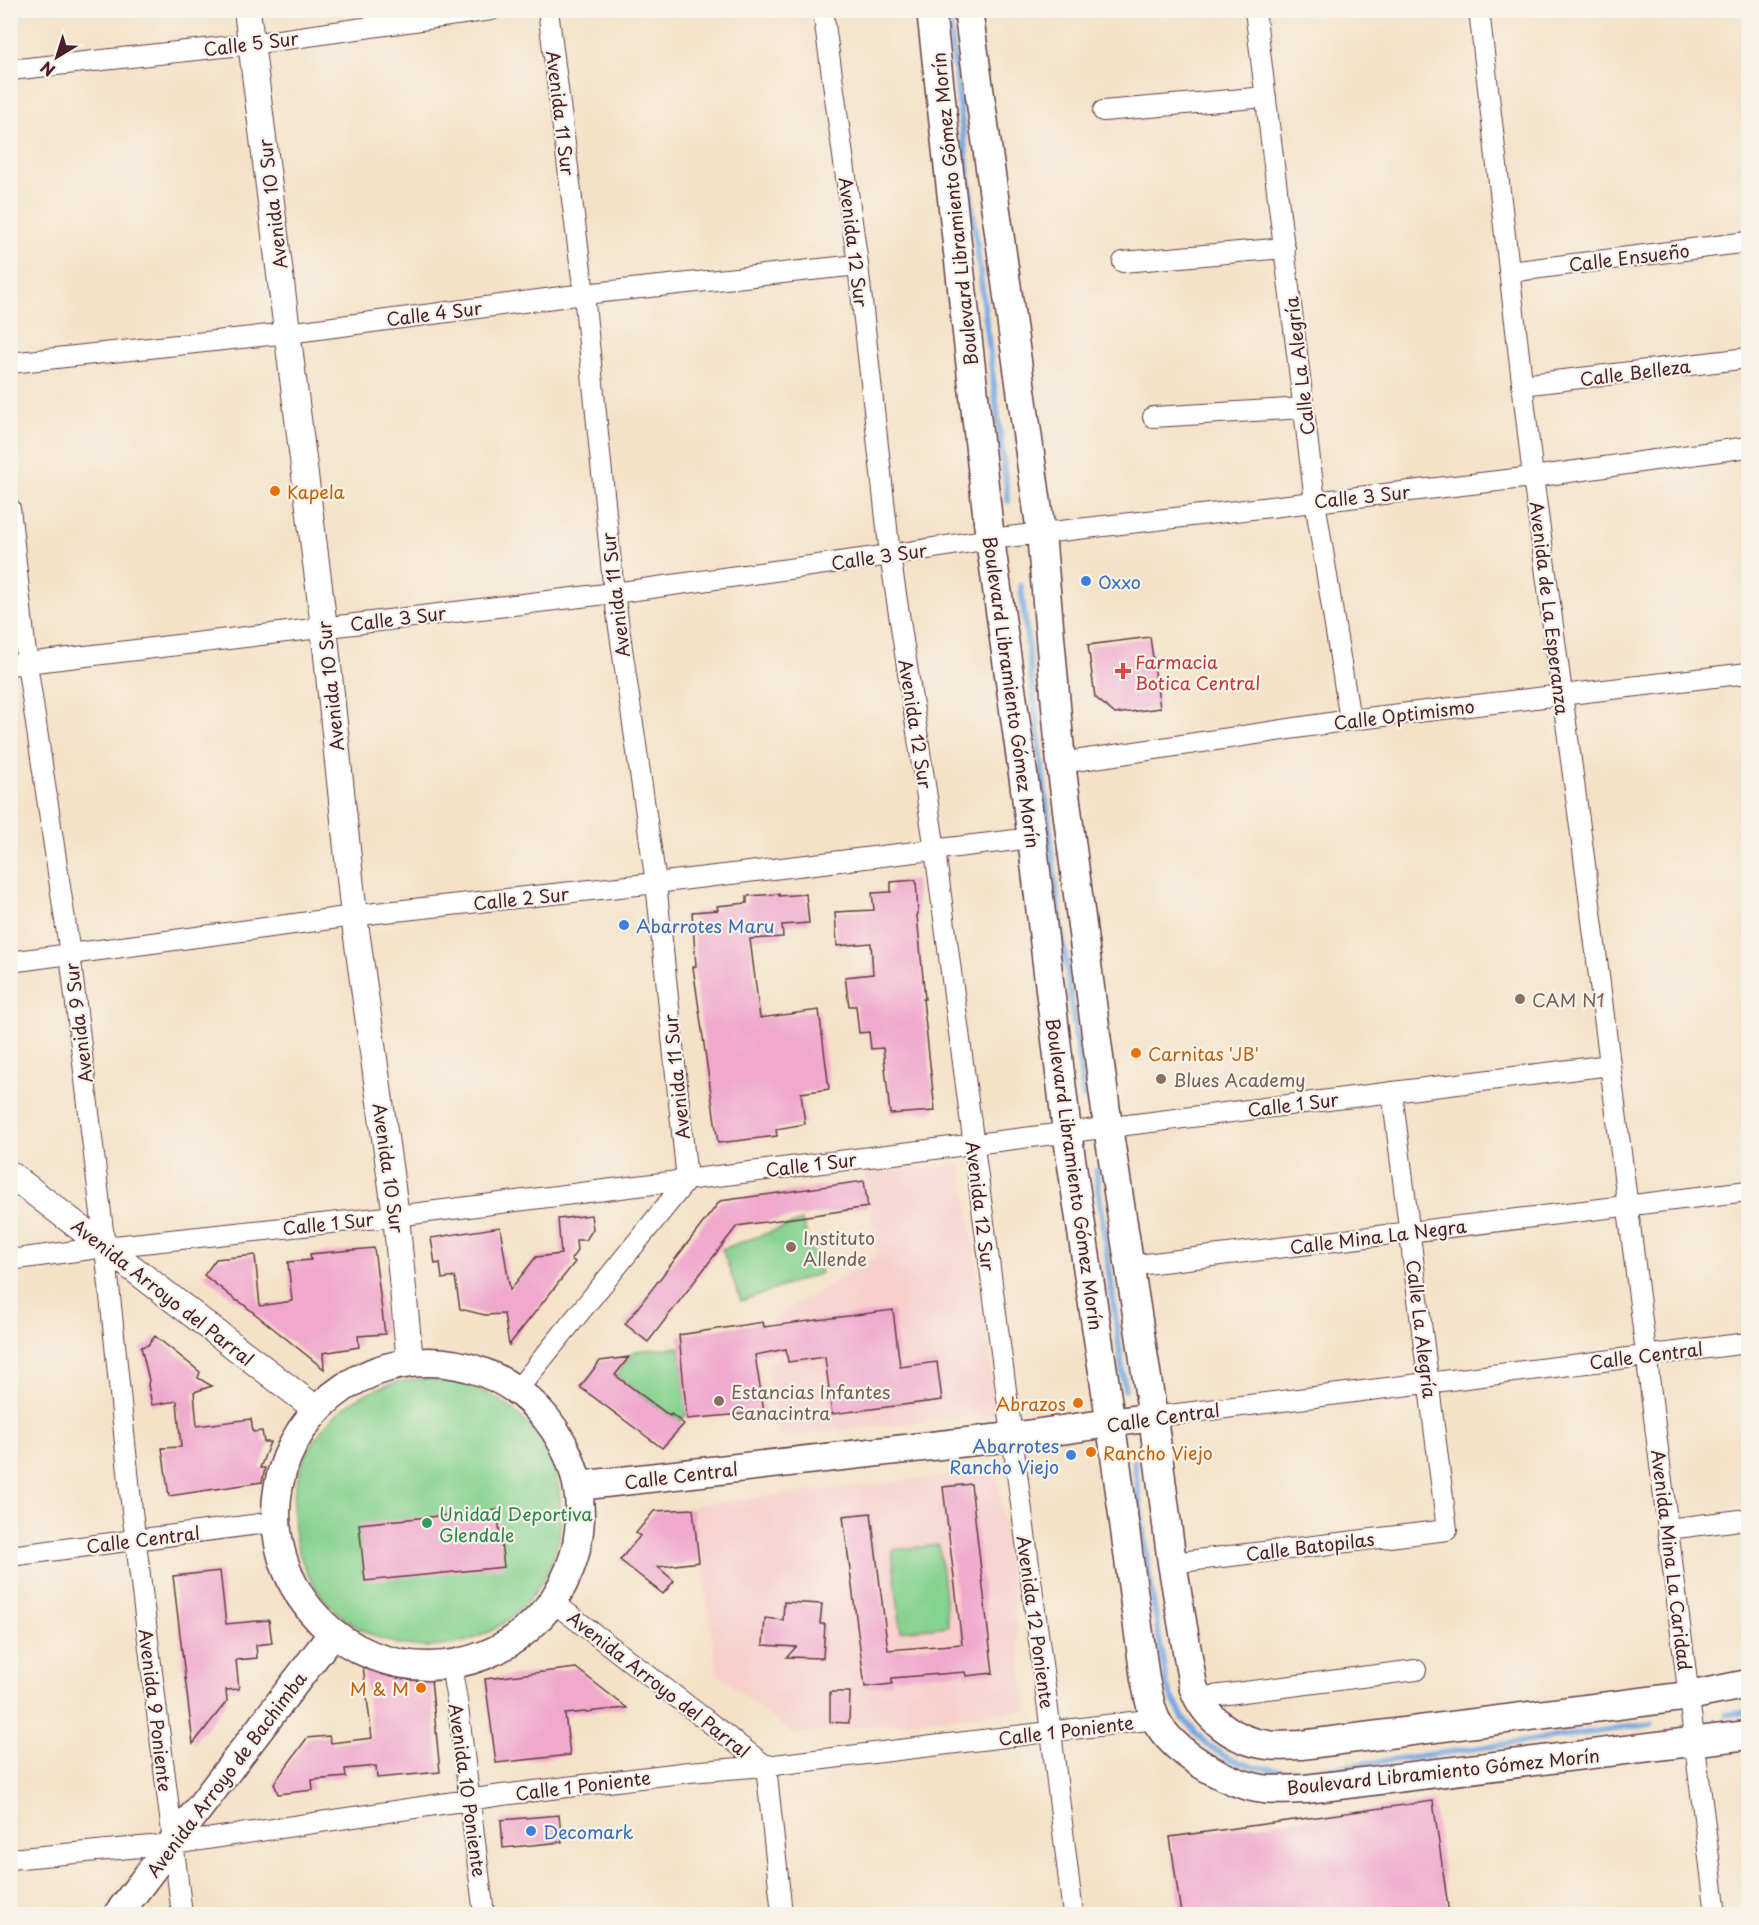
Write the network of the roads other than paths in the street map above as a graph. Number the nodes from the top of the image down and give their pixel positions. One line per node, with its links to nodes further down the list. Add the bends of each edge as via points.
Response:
1 (247, 10): 9 (street, Avenida 10 Sur)
2 (491, 10): 9 (street, Calle 5 Sur)
3 (548, 10): 18 (street, Avenida 11 Sur)
4 (823, 10): 16 (street, Avenida 12 Sur)
5 (931, 10): 30 (main road, Boulevard Libramiento Gómez Morín)
6 (968, 10): 29 (main road, Boulevard Libramiento Gómez Morín)
7 (1255, 10): 11 (street, Calle La Alegría)
8 (1479, 10): 17 (street, Avenida de La Esperanza)
9 (251, 44): 10 (street, Calle 5 Sur); 19 (street, Avenida 10 Sur)
10 (10, 70)
11 (1266, 97): 12 (street); 14 (street, Calle La Alegría)
12 (1103, 111)
13 (1749, 242): 17 (street, Calle Ensueño)
14 (1285, 248): 15 (street); 23 (street, Calle La Alegría)
15 (1123, 262)
16 (858, 265): 18 (street, Calle 4 Sur); 31 (street, Avenida 12 Sur)
17 (1509, 272): 22 (street, Avenida de La Esperanza)
18 (584, 294): 19 (street, Calle 4 Sur); 32 (street, Avenida 11 Sur)
19 (288, 333): 21 (street, Calle 4 Sur); 33 (street, Avenida 10 Sur)
20 (1749, 358): 22 (street, Calle Belleza)
21 (10, 363)
22 (1522, 386): 26 (street, Avenida de La Esperanza)
23 (1304, 408): 24 (street); 27 (street, Calle La Alegría)
24 (1153, 417)
25 (1749, 447): 26 (street, Calle 3 Sur)
26 (1533, 477): 27 (street, Calle 3 Sur); 36 (street, Avenida de La Esperanza)
27 (1315, 501): 29 (street, Calle 3 Sur); 37 (street, Calle La Alegría)
28 (10, 508): 34 (street, Avenida 9 Sur)
29 (1041, 532): 30 (street, Calle 3 Sur); 38 (main road, Boulevard Libramiento Gómez Morín)
30 (990, 538): 31 (street, Calle 3 Sur); 39 (main road, Boulevard Libramiento Gómez Morín)
31 (890, 555): 32 (street, Calle 3 Sur); 40 (street, Avenida 12 Sur)
32 (614, 593): 33 (street, Calle 3 Sur); 41 (street, Avenida 11 Sur)
33 (324, 627): 34 (street, Calle 3 Sur); 42 (street, Avenida 10 Sur)
34 (19, 664): 43 (street, Avenida 9 Sur)
35 (1749, 673): 36 (street, Calle Optimismo)
36 (1561, 694): 37 (street, Calle Optimismo); 45 (street, Avenida de La Esperanza)
37 (1350, 720): 38 (street, Calle Optimismo)
38 (1061, 763): 47 (main road, Boulevard Libramiento Gómez Morín)
39 (1032, 838): 40 (street, Calle 2 Sur); 48 (main road, Boulevard Libramiento Gómez Morín)
40 (935, 850): 41 (street, Calle 2 Sur); 49 (street, Avenida 12 Sur)
41 (656, 884): 42 (street, Calle 2 Sur); 51 (street, Avenida 11 Sur)
42 (354, 916): 43 (street, Calle 2 Sur); 54 (street, Avenida 10 Sur)
43 (70, 954): 44 (street, Calle 2 Sur); 56 (street, Avenida 9 Sur)
44 (10, 962)
45 (1610, 1065): 46 (street, Calle 1 Sur); 53 (street, Avenida de La Esperanza)
46 (1392, 1092): 47 (street, Calle 1 Sur); 55 (street, Calle La Alegría)
47 (1108, 1127): 48 (street, Calle 1 Sur); 58 (main road, Boulevard Libramiento Gómez Morín)
48 (1067, 1132): 49 (street, Calle 1 Sur); 66 (main road, Boulevard Libramiento Gómez Morín)
49 (973, 1144): 51 (street, Calle 1 Sur); 67 (street, Avenida 12 Sur)
50 (10, 1174): 56 (street, Avenida Arroyo del Parral)
51 (687, 1180): 54 (street, Calle 1 Sur); 63 (street)
52 (1749, 1191): 53 (street, Calle Mina La Negra)
53 (1628, 1206): 55 (street, Calle Mina La Negra); 60 (street, Avenida Mina La Caridad)
54 (396, 1216): 56 (street, Calle 1 Sur); 61 (street, Avenida 10 Sur)
55 (1410, 1232): 58 (street, Calle Mina La Negra); 62 (street, Calle La Alegría)
56 (105, 1247): 57 (street, Calle 1 Sur); 64 (street, Avenida Arroyo del Parral); 73 (street, Avenida 9 Sur)
57 (10, 1260)
58 (1129, 1266): 65 (main road, Boulevard Libramiento Gómez Morín)
59 (1749, 1342): 60 (street, Calle Central)
60 (1646, 1355): 62 (street, Calle Central); 71 (street, Avenida Mina La Caridad)
61 (410, 1362): 63 (main road, via 466,1367); 64 (main road, via 375,1370 343,1386)
62 (1429, 1383): 65 (street, Calle Central); 72 (street, Calle La Alegría)
63 (517, 1390): 68 (main road, via 545,1416 566,1449)
64 (316, 1409): 70 (main road, via 292,1443 278,1481)
65 (1153, 1418): 66 (main road, Calle Central); 75 (main road, Boulevard Libramiento Gómez Morín)
66 (1111, 1425): 67 (main road, Calle Central); 83 (main road, Boulevard Libramiento Gómez Morín, via 1145,1679)
67 (1011, 1437): 68 (main road, Calle Central); 84 (street, Avenida 12 Poniente)
68 (578, 1486): 76 (main road, via 581,1516 577,1547 568,1576)
69 (1749, 1519): 71 (street)
70 (275, 1522): 73 (street, Calle Central); 77 (main road, via 287,1572 314,1615)
71 (1668, 1529): 81 (street, Avenida Mina La Caridad)
72 (1447, 1530): 75 (street, Calle Batopilas)
73 (135, 1540): 74 (street, Calle Central); 89 (street, Avenida 9 Poniente)
74 (10, 1556)
75 (1172, 1563): 82 (main road, Boulevard Libramiento Gómez Morín)
76 (553, 1602): 78 (main road, via 525,1632 490,1653); 87 (street, Avenida Arroyo del Parral)
77 (333, 1633): 78 (main road, via 369,1654 399,1663); 89 (main road, Avenida Arroyo de Bachimba)
78 (451, 1665): 88 (street, Avenida 10 Poniente)
79 (1416, 1671): 82 (street)
80 (1749, 1684): 81 (main road, Boulevard Libramiento Gómez Morín)
81 (1689, 1696): 82 (main road, Boulevard Libramiento Gómez Morín, via 1301,1745 1268,1745 1245,1739 1223,1728); 86 (street, Avenida Mina La Caridad)
82 (1197, 1698)
83 (1156, 1719): 84 (street, Calle 1 Poniente); 86 (main road, Boulevard Libramiento Gómez Morín, via 1172,1740 1200,1763 1229,1780 1264,1789 1305,1790)
84 (1052, 1732): 87 (street, Calle 1 Poniente); 95 (street, Avenida 12 Poniente)
85 (1749, 1735): 86 (main road, Boulevard Libramiento Gómez Morín)
86 (1694, 1741): 96 (street, Avenida Mina La Caridad)
87 (766, 1766): 88 (street, Calle 1 Poniente); 94 (street)
88 (471, 1800): 89 (street, Calle 1 Poniente); 93 (street, Avenida 10 Poniente)
89 (173, 1844): 90 (street, Calle 1 Poniente); 91 (main road, Avenida Arroyo de Bachimba); 92 (street, Avenida 9 Poniente)
90 (10, 1859)
91 (118, 1914)
92 (182, 1914)
93 (484, 1914)
94 (782, 1914)
95 (1073, 1914)
96 (1716, 1914)

